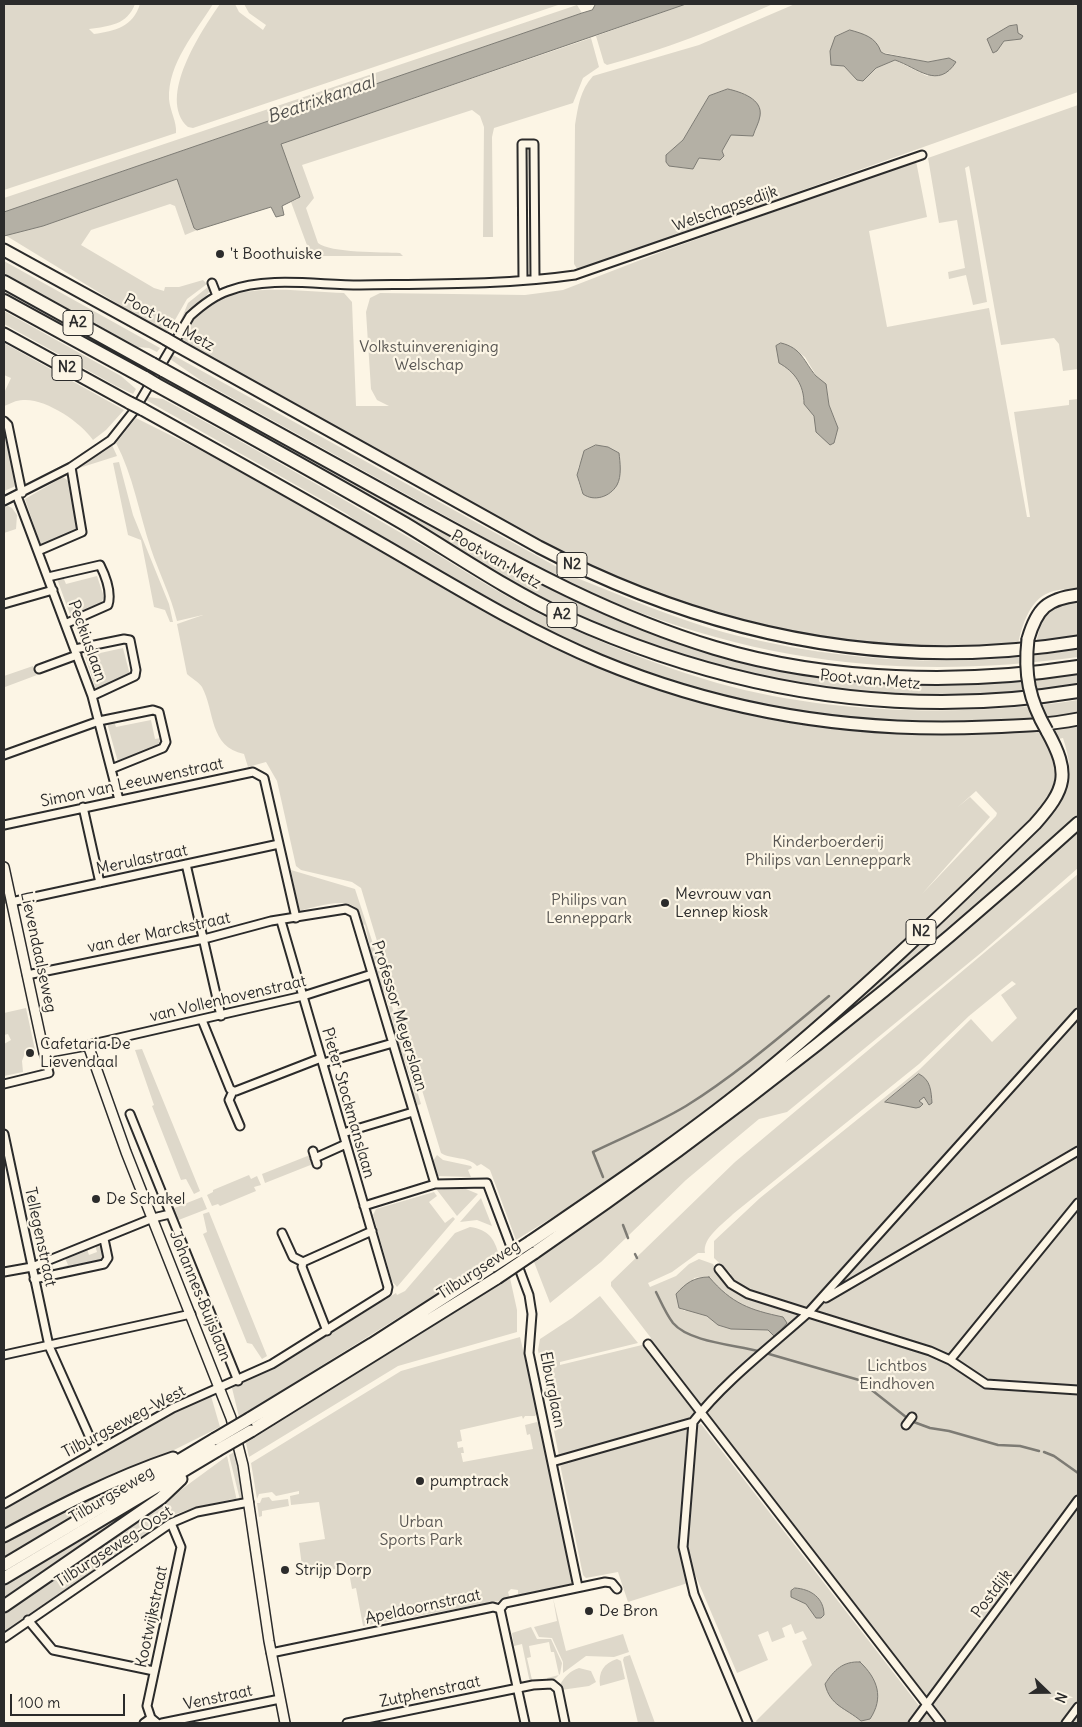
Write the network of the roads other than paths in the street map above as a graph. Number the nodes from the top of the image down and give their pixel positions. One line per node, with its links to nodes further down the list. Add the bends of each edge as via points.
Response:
1 (922, 156): 4 (street, Welschapsedijk, via 575,276)
2 (4, 250): 20 (highway, Poot van Metz / N2, bridge, via 538,547 600,578 684,611 764,633 860,649 974,652)
3 (523, 280): 4 (street, Welschapsedijk); 4 (street, via 522,144 534,144); 7 (street, Welschapsedijk, via 276,284 241,288)
4 (535, 280)
5 (4, 282): 22 (highway, Poot van Metz / A2, via 548,582 638,622 717,648 857,674 934,678 1008,676)
6 (212, 283): 7 (street)
7 (217, 296): 11 (street, Welschapsedijk, via 190,316 126,424 111,440)
8 (4, 301): 24 (highway, Poot van Metz / A2, via 352,494 522,595 596,630 670,658 755,682 856,698 974,701)
9 (4, 334): 26 (highway, N2, bridge, via 250,468 524,626 603,662 661,683 749,708 852,724 932,730 1024,726)
10 (4, 421): 12 (street, via 8,424)
11 (71, 467): 12 (street, Welschapsedijk); 14 (street, via 82,532)
12 (20, 495): 13 (street, Welschapsedijk); 14 (street, Peckiuslaan)
13 (4, 501)
14 (38, 551): 15 (street, Peckiuslaan)
15 (48, 578): 16 (street, Peckiuslaan); 19 (street, via 100,565 105,576 110,598 108,605)
16 (53, 590): 18 (street); 19 (street, Peckiuslaan)
17 (1078, 595): 54 (highway, N2, bridge, via 1048,603 1032,623 1028,638 1026,658 1032,704 1057,749 1062,768 1061,784 1054,802 1035,824 900,952)
18 (4, 604)
19 (66, 624): 21 (street, Peckiuslaan)
20 (1078, 642)
21 (76, 652): 23 (street); 25 (street, Peckiuslaan); 25 (street, via 130,640 135,676)
22 (1078, 667)
23 (39, 670)
24 (1078, 691)
25 (92, 696): 27 (street, Peckiuslaan)
26 (1078, 719)
27 (99, 721): 28 (street); 29 (street, Peckiuslaan); 29 (street, via 152,710 159,712 166,742 163,748)
28 (4, 755)
29 (111, 769): 30 (street, Peckiuslaan)
30 (119, 800): 31 (street, Simon van Leeuwenstraat); 34 (street, Simon van Leeuwenstraat, via 253,772 264,778)
31 (83, 807): 33 (street, Simon van Leeuwenstraat); 37 (street)
32 (1078, 823): 54 (highway, N2, via 920,958)
33 (4, 825)
34 (279, 844): 35 (street, Merulastraat); 39 (street)
35 (186, 864): 37 (street, Merulastraat); 41 (street)
36 (4, 867): 38 (street, Lievendaalseweg)
37 (100, 883): 38 (street, Merulastraat)
38 (11, 902): 43 (street, Lievendaalseweg)
39 (296, 918): 40 (street, van der Marckstraat); 42 (street, Professor Meyerslaan, via 351,910)
40 (281, 922): 41 (street, van der Marckstraat, via 271,921); 44 (street, Pieter Stockmanslaan)
41 (204, 939): 43 (street, van der Marckstraat); 46 (street)
42 (372, 974): 44 (street, van Vollenhovenstraat); 48 (street, Professor Meyerslaan)
43 (27, 975): 50 (street, Lievendaalseweg)
44 (303, 996): 46 (street, van Vollenhovenstraat); 51 (street, Pieter Stockmanslaan)
45 (1078, 1013): 78 (street)
46 (221, 1016): 47 (street, van Vollenhovenstraat)
47 (202, 1020): 49 (street, van Vollenhovenstraat); 53 (street)
48 (393, 1043): 51 (street); 55 (street, Professor Meyerslaan)
49 (88, 1045): 50 (street); 67 (street, Johannes Buijslaan)
50 (44, 1053): 52 (street, Lievendaalseweg, via 49,1074)
51 (322, 1061): 53 (street); 58 (street, Pieter Stockmanslaan)
52 (4, 1084)
53 (233, 1091): 57 (street, via 229,1100)
54 (727, 1110): 71 (highway, Tilburgseweg)
55 (413, 1112): 58 (street); 63 (street, Professor Meyerslaan)
56 (130, 1114): 66 (street, Johannes Buijslaan)
57 (240, 1126)
58 (343, 1133): 60 (street, Pieter Stockmanslaan)
59 (4, 1134): 73 (street, Tellegenstraat)
60 (346, 1144): 62 (street); 65 (street, Pieter Stockmanslaan)
61 (1078, 1151): 78 (street)
62 (315, 1158)
63 (435, 1184): 65 (street); 94 (street, Elburglaan, via 487,1183 529,1296 532,1314 529,1353)
64 (1078, 1203): 85 (street)
65 (364, 1206): 68 (street, Pieter Stockmanslaan)
66 (170, 1214): 67 (street); 86 (street, Johannes Buijslaan)
67 (153, 1218): 70 (street); 80 (street, Johannes Buijslaan)
68 (372, 1231): 72 (street); 77 (street, Pieter Stockmanslaan)
69 (282, 1233): 72 (street, via 293,1257)
70 (104, 1239): 73 (street); 76 (street, via 108,1258 104,1264)
71 (532, 1248): 91 (highway, Tilburgseweg, bridge, via 493,1266); 91 (highway, Tilburgseweg, bridge, via 497,1278)
72 (303, 1262): 81 (street, via 302,1267)
73 (32, 1267): 75 (street); 76 (street, Tellegenstraat)
74 (720, 1269): 79 (street, via 731,1284 748,1294)
75 (4, 1272)
76 (34, 1279): 83 (street, Tellegenstraat)
77 (387, 1292): 81 (street, Tilburgseweg-West)
78 (818, 1302): 79 (street)
79 (808, 1313): 85 (street); 89 (street, via 749,1364)
80 (191, 1314): 83 (street); 87 (street, Johannes Buijslaan)
81 (328, 1331): 86 (street, Tilburgseweg-West)
82 (648, 1344): 89 (street)
83 (49, 1346): 84 (street); 92 (street, Tellegenstraat)
84 (4, 1355)
85 (950, 1360): 88 (street, via 986,1384)
86 (238, 1381): 87 (street, Tilburgseweg-West)
87 (221, 1389): 92 (street, Tilburgseweg-West, via 174,1408); 96 (street, via 232,1418)
88 (1078, 1390)
89 (700, 1414): 90 (street); 112 (street)
90 (693, 1422): 94 (street); 123 (street, via 683,1548 694,1594)
91 (250, 1425): 93 (highway, Tilburgseweg, bridge)
92 (96, 1451): 97 (street, Tilburgseweg-West)
93 (199, 1456): 99 (highway, via 144,1468); 100 (highway, Tilburgseweg); 101 (highway, Tilburgseweg); 104 (highway, via 161,1498)
94 (552, 1462): 102 (street, Elburglaan)
95 (1078, 1500): 112 (street, Postdijk)
96 (249, 1502): 98 (street, Tilburgseweg-Oost, via 197,1512); 108 (street)
97 (4, 1504)
98 (171, 1523): 106 (street, Tilburgseweg-Oost); 109 (street, Kootwijkstraat, via 180,1540 180,1551)
99 (4, 1536)
100 (4, 1564)
101 (4, 1578)
102 (578, 1587): 103 (street, via 605,1582 612,1583); 105 (street, Apeldoornstraat, via 505,1603)
103 (617, 1589)
104 (4, 1606)
105 (500, 1609): 108 (street, Apeldoornstraat, via 493,1607); 110 (street)
106 (28, 1620): 107 (street, Tilburgseweg-Oost); 109 (street, via 53,1650)
107 (4, 1638)
108 (271, 1653): 111 (street)
109 (154, 1672): 114 (street, Kootwijkstraat, via 146,1708)
110 (518, 1688): 115 (street, Zutphenstraat); 121 (street); 122 (street, Zutphenstraat, via 555,1686)
111 (280, 1699): 118 (street, Venstraat); 119 (street)
112 (926, 1705): 124 (street, Postdijk); 125 (street)
113 (1078, 1707): 126 (street)
114 (151, 1718): 116 (street); 117 (street)
115 (365, 1721): 120 (street, Zutphenstraat)
116 (144, 1723)
117 (157, 1723)
118 (162, 1723)
119 (285, 1723)
120 (347, 1723)
121 (525, 1723)
122 (565, 1723)
123 (748, 1723)
124 (913, 1723)
125 (941, 1723)
126 (1066, 1723)

